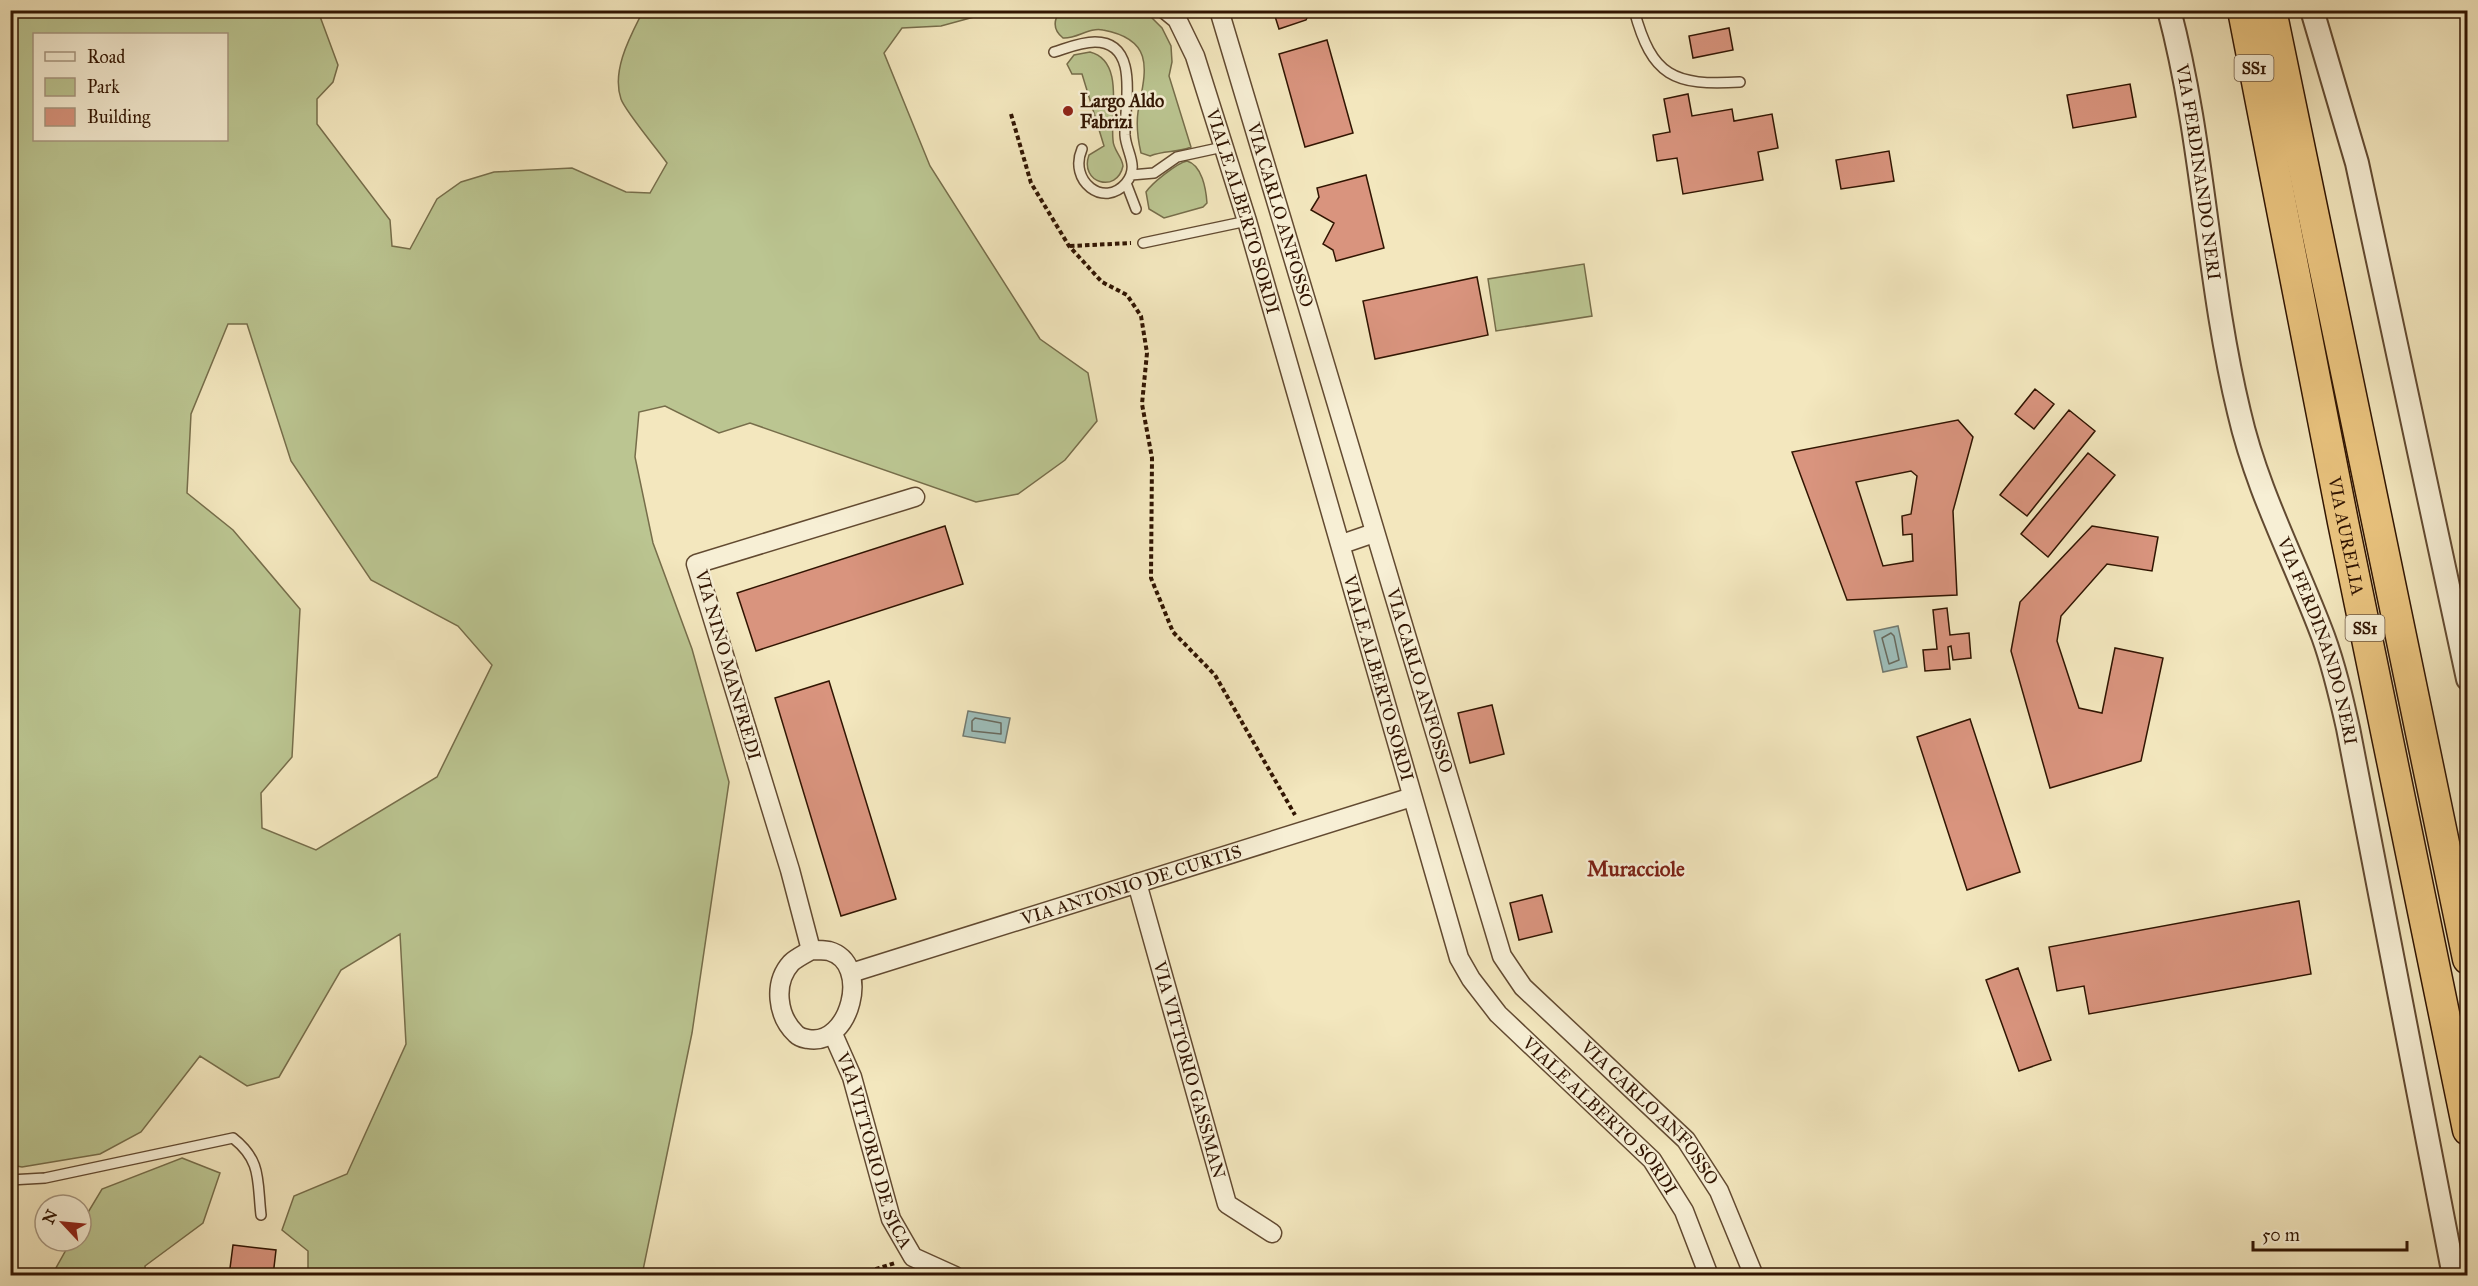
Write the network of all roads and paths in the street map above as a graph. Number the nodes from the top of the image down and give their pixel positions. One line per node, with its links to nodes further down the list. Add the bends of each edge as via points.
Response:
1 (1166, 10): 13 (street, VIALE ALBERTO SORDI, via 1177,19 1195,56)
2 (1219, 10): 21 (street, VIA CARLO ANFOSSO)
3 (1634, 10): 10 (lane, via 1648,50 1662,69 1690,82)
4 (2169, 10): 40 (street, VIA FERDINANDO NERI, via 2191,109 2238,410 2277,530 2316,618 2335,673)
5 (2228, 10): 12 (highway)
6 (2243, 10): 12 (highway, VIA AURELIA / SS1)
7 (2271, 10): 28 (highway, VIA AURELIA / SS1)
8 (2312, 10): 23 (street, via 2358,162)
9 (1054, 52): 15 (lane, via 1098,42 1109,45 1124,60 1125,137 1132,158)
10 (1740, 82)
11 (1011, 114): 19 (path, via 1031,183)
12 (2266, 126): 31 (highway, VIA AURELIA / SS1)
13 (1223, 147): 15 (lane, via 1177,157 1154,173); 17 (street, VIALE ALBERTO SORDI)
14 (1082, 149): 15 (lane, via 1080,176 1092,190 1111,192)
15 (1129, 179): 16 (lane)
16 (1136, 209)
17 (1247, 221): 18 (lane); 22 (street, VIALE ALBERTO SORDI)
18 (1143, 243): 19 (path)
19 (1069, 246): 25 (path, via 1102,282 1127,295 1141,316 1147,353 1142,404 1152,458 1151,578 1173,632 1215,675)
20 (915, 497): 27 (street, VIA NINO MANFREDI, via 696,564 790,870)
21 (1374, 533): 22 (street); 39 (street, VIA CARLO ANFOSSO, via 1502,957 1523,987 1686,1140 1723,1198)
22 (1342, 544): 24 (street, VIALE ALBERTO SORDI)
23 (2468, 679)
24 (1412, 797): 25 (street, VIA ANTONIO DE CURTIS); 38 (street, VIALE ALBERTO SORDI, via 1459,958 1472,979 1498,1014 1652,1160 1684,1211)
25 (1304, 831): 26 (street, VIA ANTONIO DE CURTIS)
26 (1137, 883): 29 (street, VIA ANTONIO DE CURTIS); 34 (street, VIA VITTORIO GASSMAN, via 1227,1204)
27 (810, 950): 29 (street, via 830,951 843,960); 30 (street, via 791,963 782,981 779,1003 786,1024 798,1037 819,1041)
28 (2468, 959)
29 (851, 973): 30 (street, via 850,1000)
30 (833, 1035): 35 (street, VIA VITTORIO DE SICA, via 852,1077 891,1219)
31 (2468, 1130)
32 (10, 1180): 33 (lane, via 45,1178 232,1138 249,1150 256,1167)
33 (261, 1215)
34 (1272, 1233)
35 (913, 1257): 36 (path); 37 (street, VIA VITTORIO DE SICA)
36 (854, 1275)
37 (955, 1275)
38 (1709, 1275)
39 (1754, 1275)
40 (2454, 1275)

